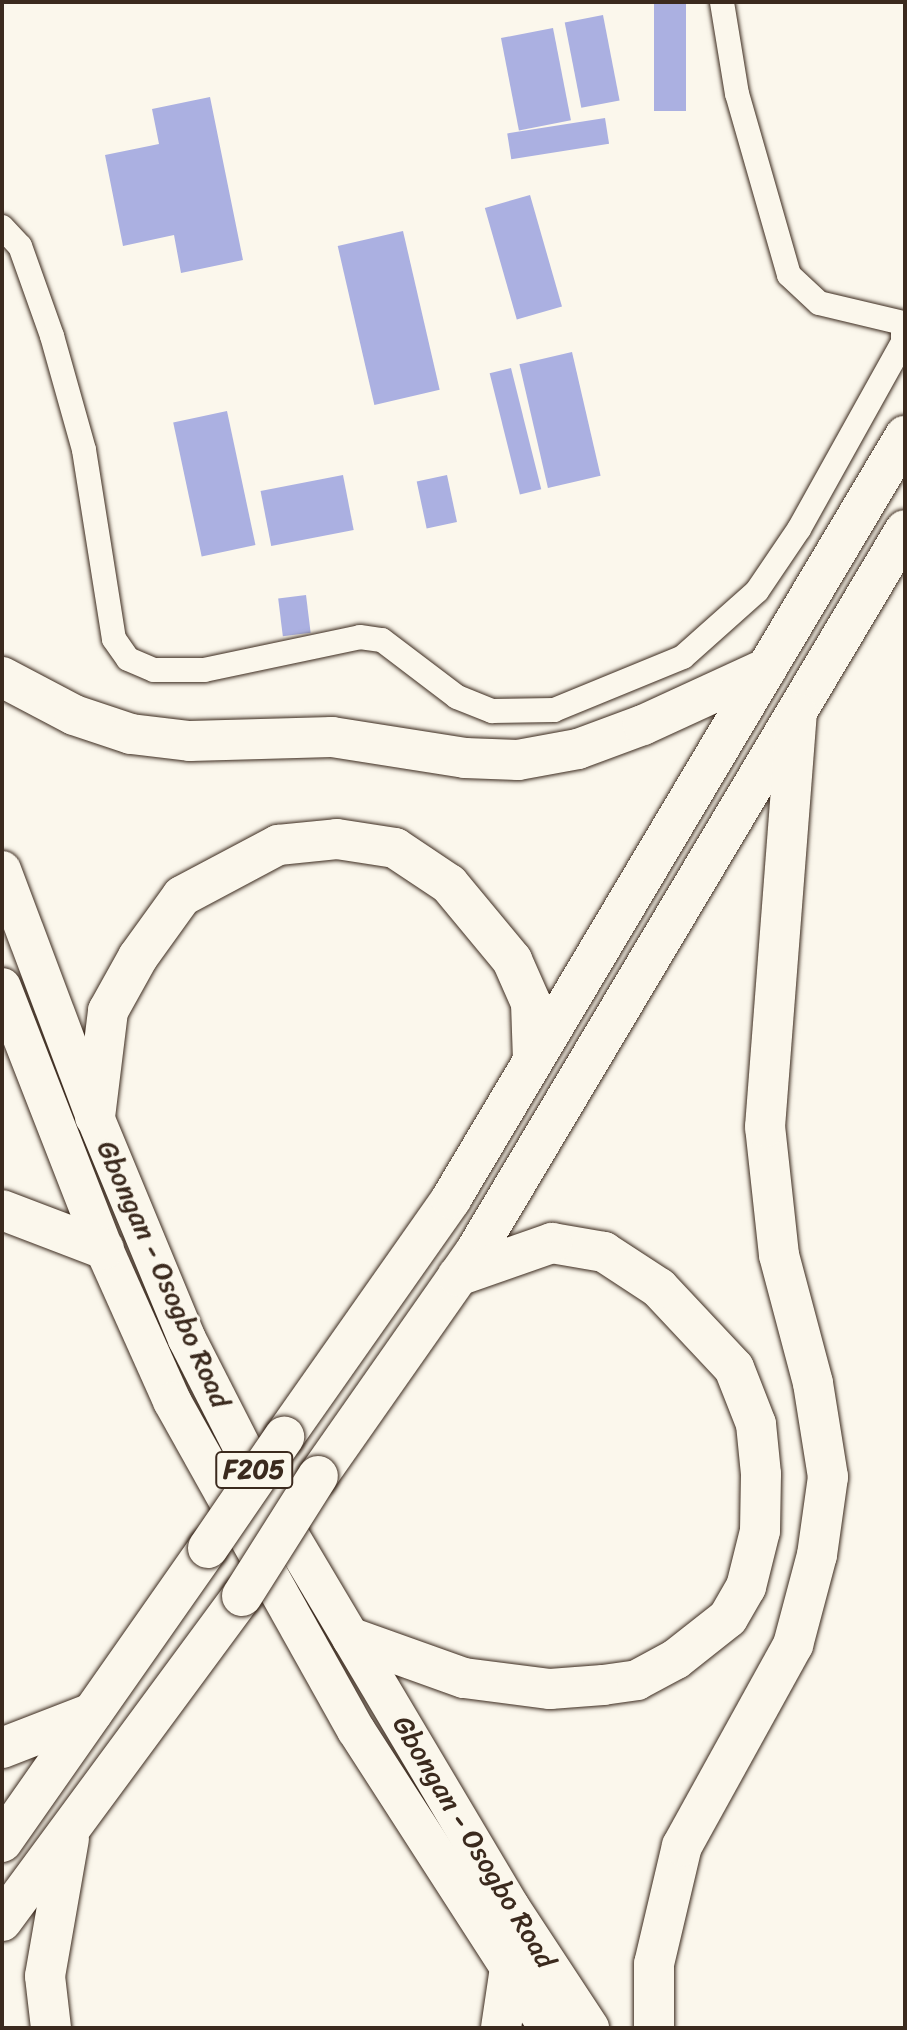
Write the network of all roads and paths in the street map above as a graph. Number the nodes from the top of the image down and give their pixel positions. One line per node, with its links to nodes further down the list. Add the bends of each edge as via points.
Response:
1 (722, 2): 2 (street, via 737,94 789,275 819,303 903,323 903,342 799,529 757,591 683,657 554,710 492,711 457,697 382,640 360,637 204,670 154,670 128,659 114,639 84,450 52,336 20,246)
2 (2, 227)
3 (905, 436): 5 (highway)
4 (905, 530): 7 (highway)
5 (767, 668): 6 (highway, via 643,725 578,749 518,760 465,758 332,737 190,741 131,734 74,715); 10 (highway)
6 (2, 677)
7 (797, 713): 14 (highway); 26 (highway, via 765,1127 779,1255 813,1383 828,1477 817,1555 793,1645 682,1846 654,1964)
8 (2, 870): 11 (main road, Gbongan - Osogbo Road / F205)
9 (2, 987): 13 (main road, Gbongan - Osogbo Road / F205)
10 (533, 1060): 11 (highway, via 531,1003 512,960 449,884 395,848 337,839 278,845 182,896 138,957 108,1011); 16 (highway, bridge, via 451,1199)
11 (95, 1117): 15 (main road, Gbongan - Osogbo Road / F205, via 187,1339 275,1511)
12 (2, 1210): 13 (highway)
13 (104, 1249): 21 (main road, Gbongan - Osogbo Road / F205, via 172,1401 241,1532 356,1730)
14 (458, 1276): 15 (highway, via 552,1243 604,1252 659,1288 734,1368 756,1424 761,1474 760,1531 746,1587 728,1618 676,1659 637,1680 603,1685 550,1689 464,1678); 18 (highway, bridge, via 318,1476 242,1596)
15 (352, 1638): 25 (main road, Gbongan - Osogbo Road / F205, via 510,1906)
16 (92, 1713): 17 (highway); 19 (highway)
17 (2, 1748)
18 (72, 1826): 20 (highway); 22 (highway, via 45,1976)
19 (2, 1842)
20 (2, 1921)
21 (510, 1968): 23 (highway); 24 (main road, Gbongan - Osogbo Road / F205)
22 (51, 2028)
23 (501, 2028)
24 (548, 2028)
25 (590, 2028)
26 (654, 2028)

